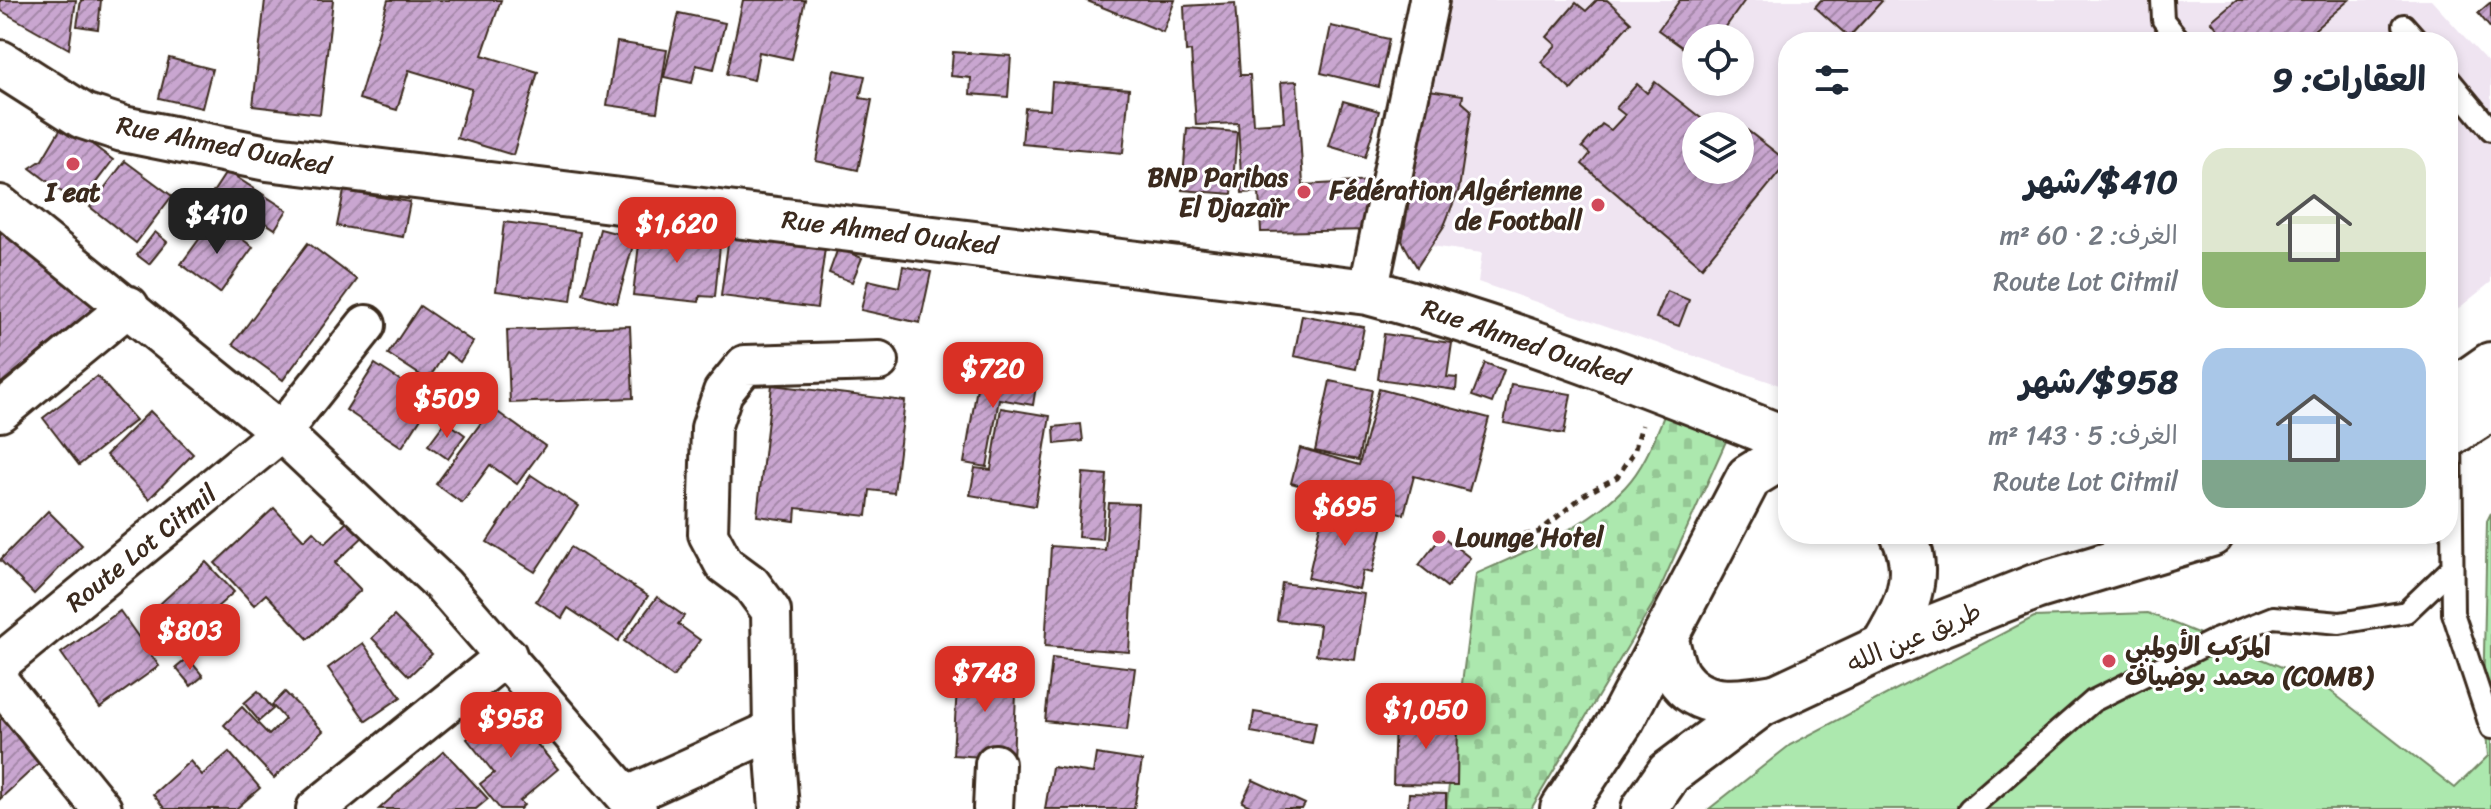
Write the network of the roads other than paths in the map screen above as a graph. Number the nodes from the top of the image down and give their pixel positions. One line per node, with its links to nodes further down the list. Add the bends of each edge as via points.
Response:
1 (1429, 0): 10 (street)
2 (2162, 0): 4 (lane, via 2163,20)
3 (2404, 25): 5 (lane)
4 (2173, 32)
5 (2410, 32)
6 (0, 63): 10 (main road, Rue Ahmed Ouaked, via 83,116 267,158)
7 (2458, 90): 8 (lane)
8 (2491, 130)
9 (0, 205): 11 (street)
10 (1368, 292): 16 (main road, Rue Ahmed Ouaked, via 1426,307)
11 (129, 306): 15 (street); 17 (street)
12 (366, 325): 17 (street, Route Lot Citmil)
13 (879, 361): 33 (street, via 745,365 723,392 711,428 708,534 724,564 751,584 771,611)
14 (2461, 401): 19 (lane)
15 (0, 412)
16 (1731, 417): 18 (main road, Rue Ahmed Ouaked); 21 (main road, via 1746,444)
17 (281, 432): 28 (street, via 443,585); 29 (street, Route Lot Citmil)
18 (1778, 436)
19 (2458, 457)
20 (1778, 459): 21 (main road)
21 (1749, 477): 26 (main road)
22 (1908, 544): 27 (main road, via 1913,587 1905,612)
23 (2175, 544): 27 (main road, طريق عين الله, via 2035,587)
24 (2453, 544): 25 (lane)
25 (2452, 568): 32 (lane, via 2453,613); 42 (lane, via 2406,612 2340,623 2273,617 2215,640 2093,701)
26 (1665, 638): 31 (main road, via 1677,675 1703,699 1738,704); 40 (main road, via 1621,721)
27 (1883, 647): 31 (main road, طريق عين الله)
28 (507, 655): 35 (street); 37 (street)
29 (0, 663)
30 (0, 683): 36 (street)
31 (1785, 695): 41 (main road, طريق عين الله, via 1761,704 1669,773)
32 (2491, 728)
33 (773, 730): 35 (street); 38 (street)
34 (995, 764): 39 (street)
35 (632, 802)
36 (102, 809)
37 (316, 809)
38 (779, 809)
39 (993, 809)
40 (1563, 809)
41 (1644, 809)
42 (1969, 809)

